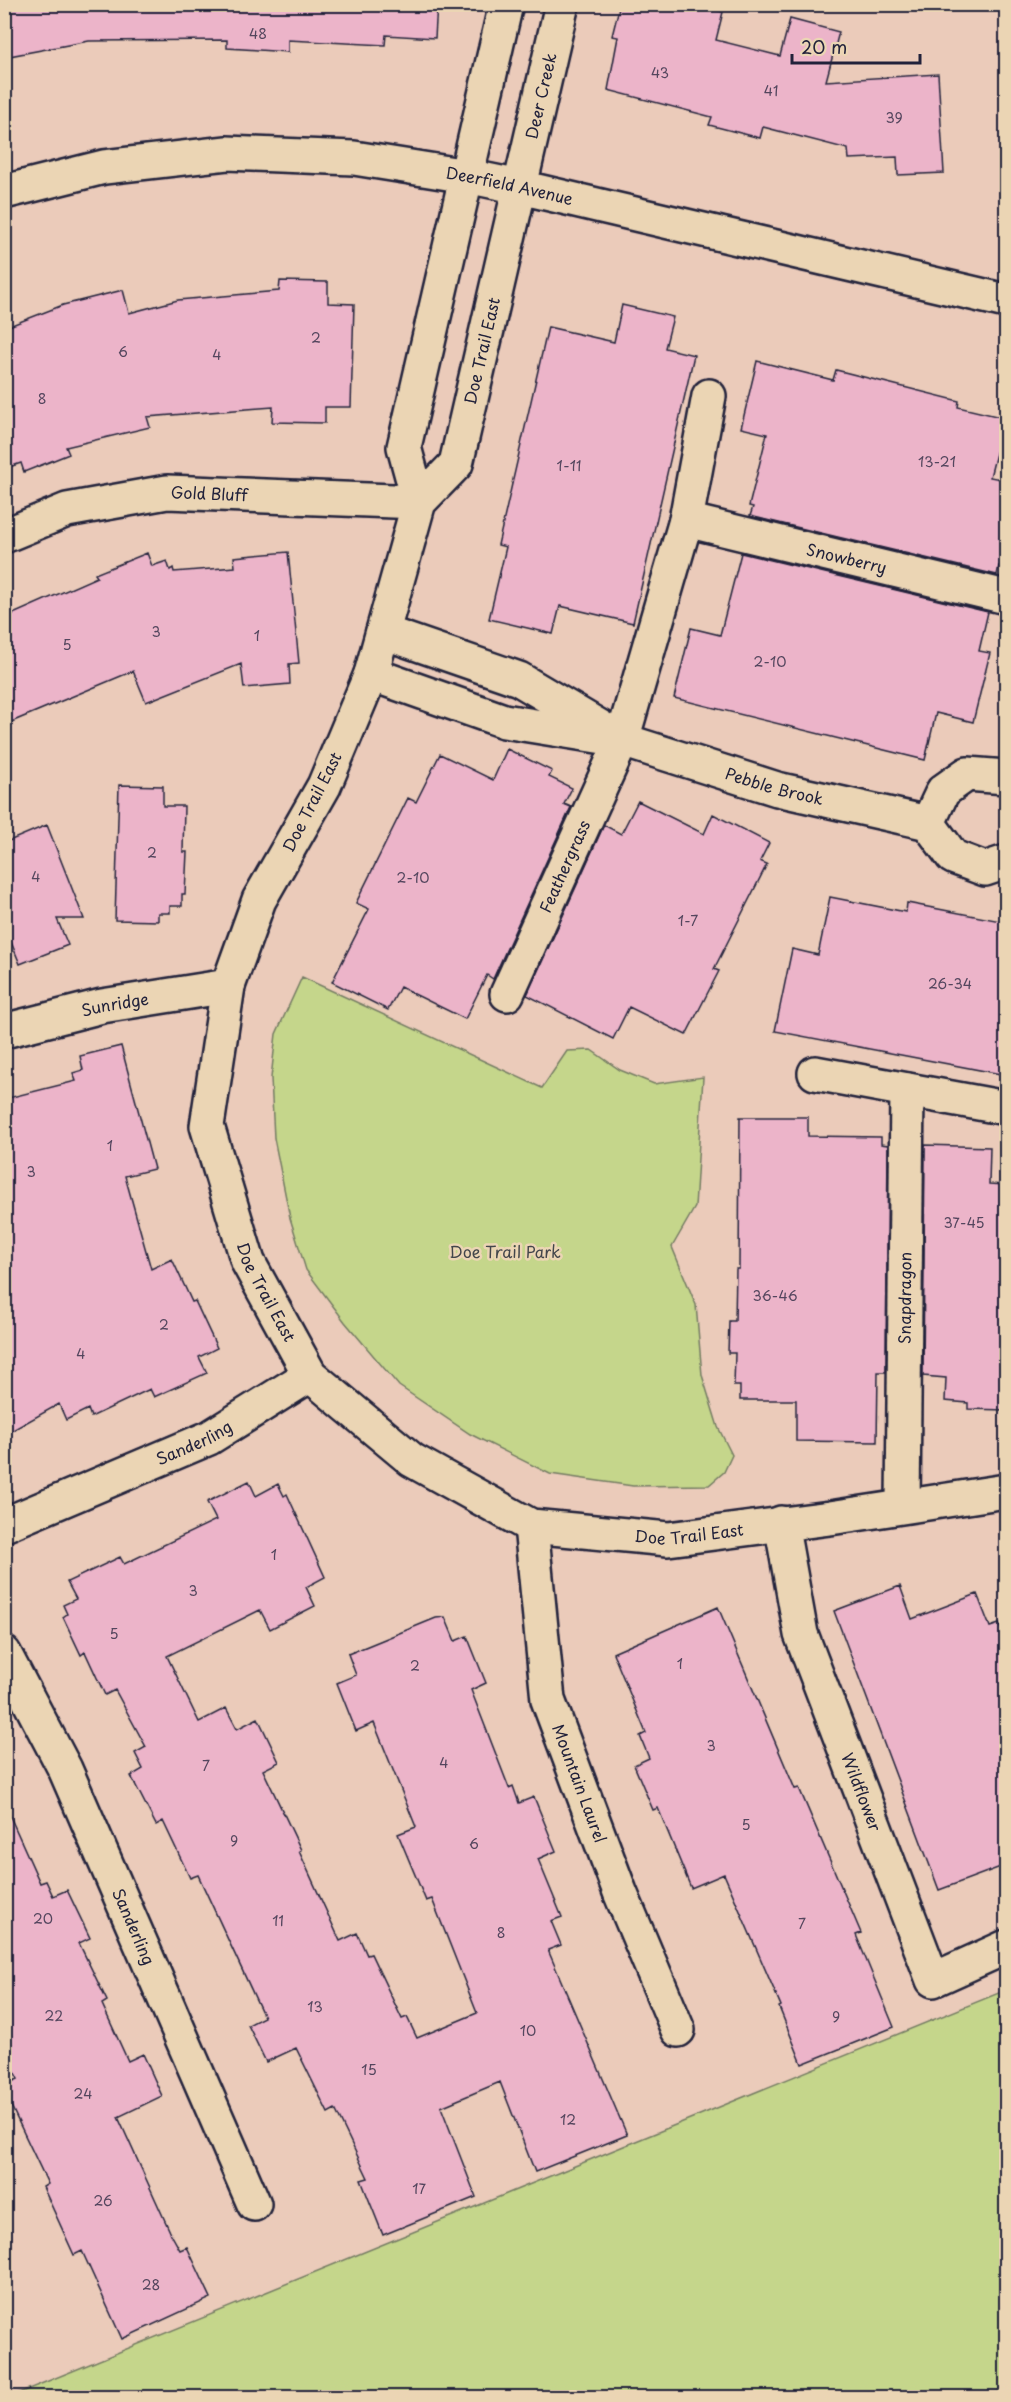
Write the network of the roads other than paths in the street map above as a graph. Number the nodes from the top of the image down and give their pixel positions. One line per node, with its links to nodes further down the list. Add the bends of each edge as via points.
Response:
1 (506, 4): 3 (street)
2 (562, 4): 4 (street, Deer Creek)
3 (467, 176): 4 (street, Deerfield Avenue); 5 (street, Deerfield Avenue, via 354,158 227,153 104,167); 8 (street, via 404,447)
4 (520, 187): 6 (street, Deerfield Avenue); 8 (street, Doe Trail East, via 456,464)
5 (4, 192)
6 (1006, 301)
7 (709, 396): 9 (street)
8 (419, 502): 10 (street, Gold Bluff, via 167,492 67,510); 12 (street, Doe Trail East)
9 (686, 520): 11 (street, Snowberry); 14 (street)
10 (4, 536)
11 (1006, 597)
12 (383, 632): 13 (street, Doe Trail East); 14 (street, Pebble Brook, via 519,679)
13 (371, 674): 14 (street, Pebble Brook, via 504,721); 18 (street, Doe Trail East, via 324,786 259,900)
14 (622, 740): 16 (street, Pebble Brook, via 777,789); 19 (street, Feathergrass)
15 (1006, 776): 16 (street, via 967,774 943,791)
16 (928, 823): 17 (street, via 953,857 985,869)
17 (1006, 861)
18 (228, 986): 20 (street, Sunridge, via 102,1006); 24 (street, Doe Trail East, via 207,1126 248,1262)
19 (507, 994)
20 (4, 1031)
21 (815, 1073): 22 (street)
22 (907, 1090): 23 (street); 26 (street, Snapdragon)
23 (1006, 1108)
24 (310, 1375): 28 (street, Sanderling, via 209,1438); 29 (street, Doe Trail East, via 412,1460)
25 (1006, 1491): 26 (street, Doe Trail East)
26 (903, 1506): 27 (street, Doe Trail East)
27 (781, 1523): 29 (street, Doe Trail East, via 668,1539); 31 (street, Wildflower, via 801,1634 933,1980)
28 (4, 1525)
29 (531, 1526): 32 (street, Mountain Laurel, via 548,1700 620,1892)
30 (4, 1653): 33 (street, Sanderling, via 65,1769)
31 (1006, 1947)
32 (678, 2030)
33 (254, 2204)

